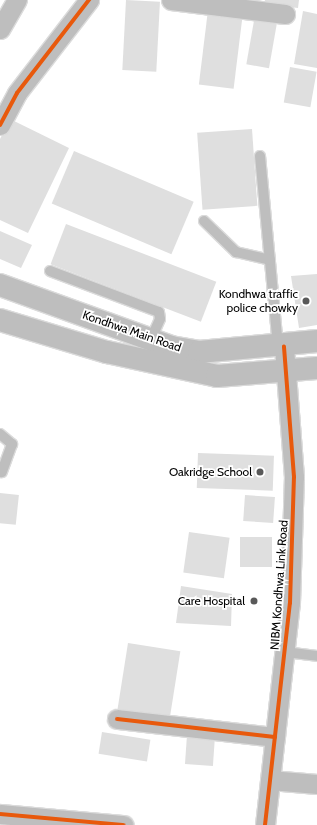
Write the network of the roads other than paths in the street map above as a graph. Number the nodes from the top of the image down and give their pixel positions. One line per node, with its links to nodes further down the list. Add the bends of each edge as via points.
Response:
1 (17, 0): 5 (street)
2 (89, 0): 6 (street, via 17,93)
3 (171, 0): 4 (street)
4 (285, 14)
5 (0, 29)
6 (0, 125)
7 (260, 156): 9 (lane)
8 (204, 221): 9 (lane, via 236,252)
9 (270, 260): 15 (lane)
10 (50, 271): 13 (lane, via 159,312 160,319)
11 (0, 285): 13 (main road, Kondhwa Main Road)
12 (0, 320): 17 (main road, Kondhwa Main Road, via 106,352 217,376)
13 (151, 339): 15 (main road, Kondhwa Main Road, via 199,352)
14 (317, 341): 15 (main road, Kondhwa Main Road)
15 (281, 346): 17 (street, NIBM Kondhwa Link Road)
16 (317, 368): 17 (main road, Kondhwa Main Road)
17 (286, 371): 20 (street, NIBM Kondhwa Link Road, via 294,477 290,603)
18 (0, 434): 19 (lane, via 12,444)
19 (2, 472)
20 (284, 652): 21 (lane); 23 (street, NIBM Kondhwa Link Road)
21 (317, 656)
22 (117, 719): 23 (street)
23 (275, 737): 24 (street, NIBM Kondhwa Link Road)
24 (270, 780): 25 (street); 28 (street, NIBM Kondhwa Link Road)
25 (317, 784)
26 (0, 814): 27 (street)
27 (124, 825)
28 (265, 825)

